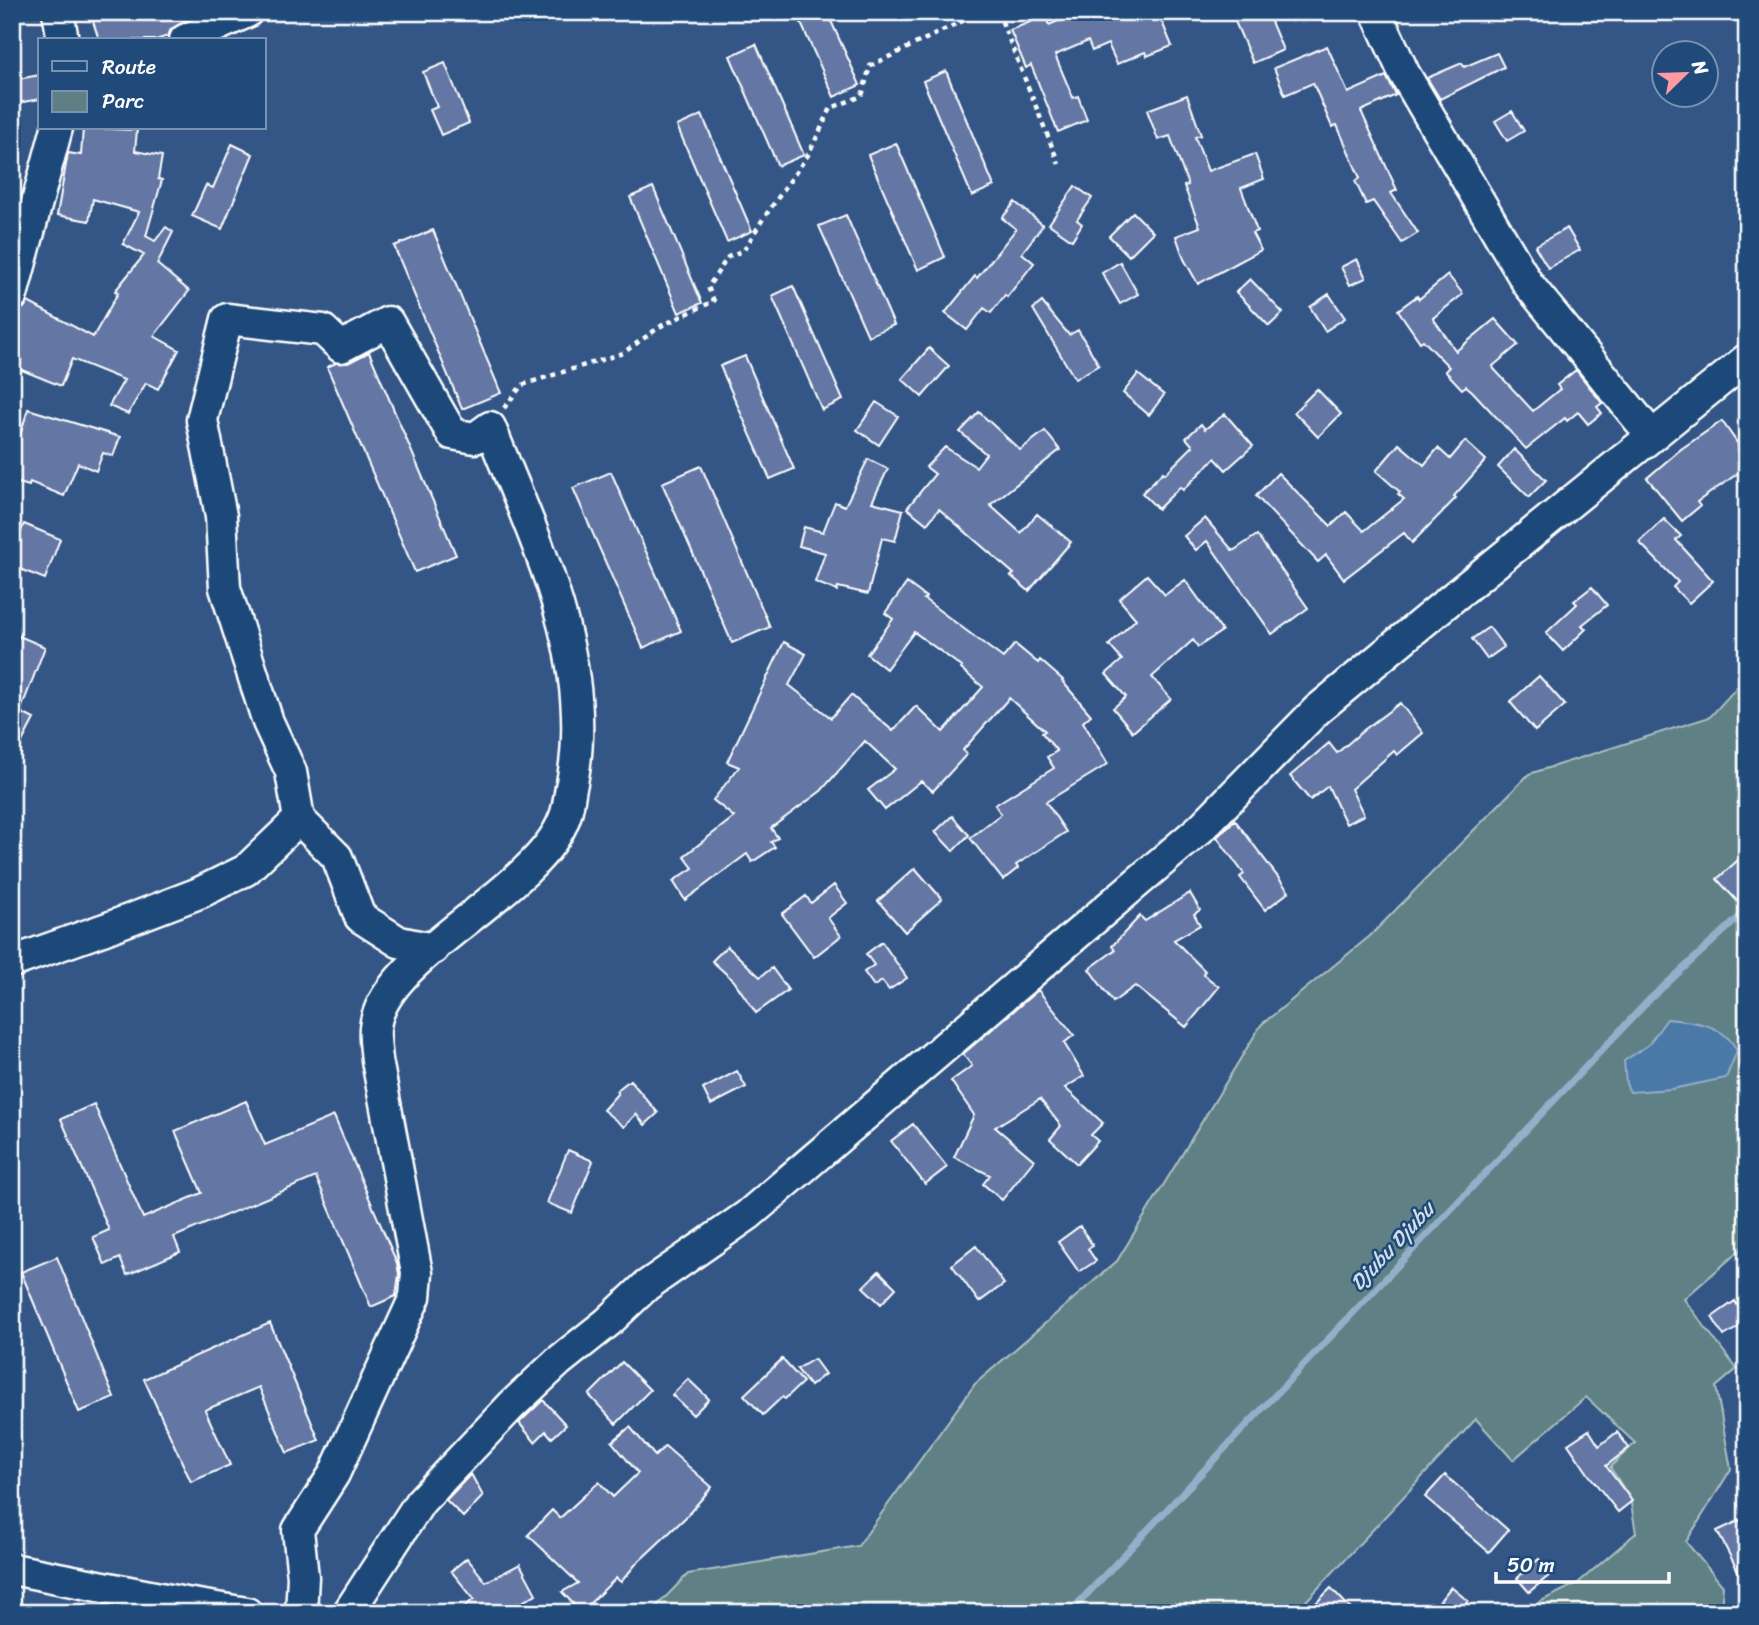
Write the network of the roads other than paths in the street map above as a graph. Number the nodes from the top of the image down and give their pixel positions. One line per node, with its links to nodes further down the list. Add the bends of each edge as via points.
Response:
1 (58, 12): 4 (street)
2 (247, 12): 5 (street)
3 (1376, 12): 9 (street, via 1404,73 1528,284)
4 (63, 38)
5 (189, 38)
6 (56, 130): 7 (street)
7 (12, 295)
8 (1747, 359): 9 (street)
9 (1652, 436): 16 (street, via 1317,710 1201,828 748,1214 646,1286 559,1361 420,1502)
10 (299, 819): 11 (street, via 337,857 360,917 400,942); 11 (street, via 291,772 268,722 225,588 222,516 202,419 227,319 323,330 341,347 388,322 452,434 475,438 490,427 552,583 567,638 577,721 564,820 540,859); 12 (street, via 246,870 187,898)
11 (433, 949): 15 (street, via 386,997 375,1026 377,1060 417,1273 415,1297 334,1474 298,1530)
12 (12, 962)
13 (12, 1569): 14 (street)
14 (247, 1613)
15 (301, 1613)
16 (348, 1613)

